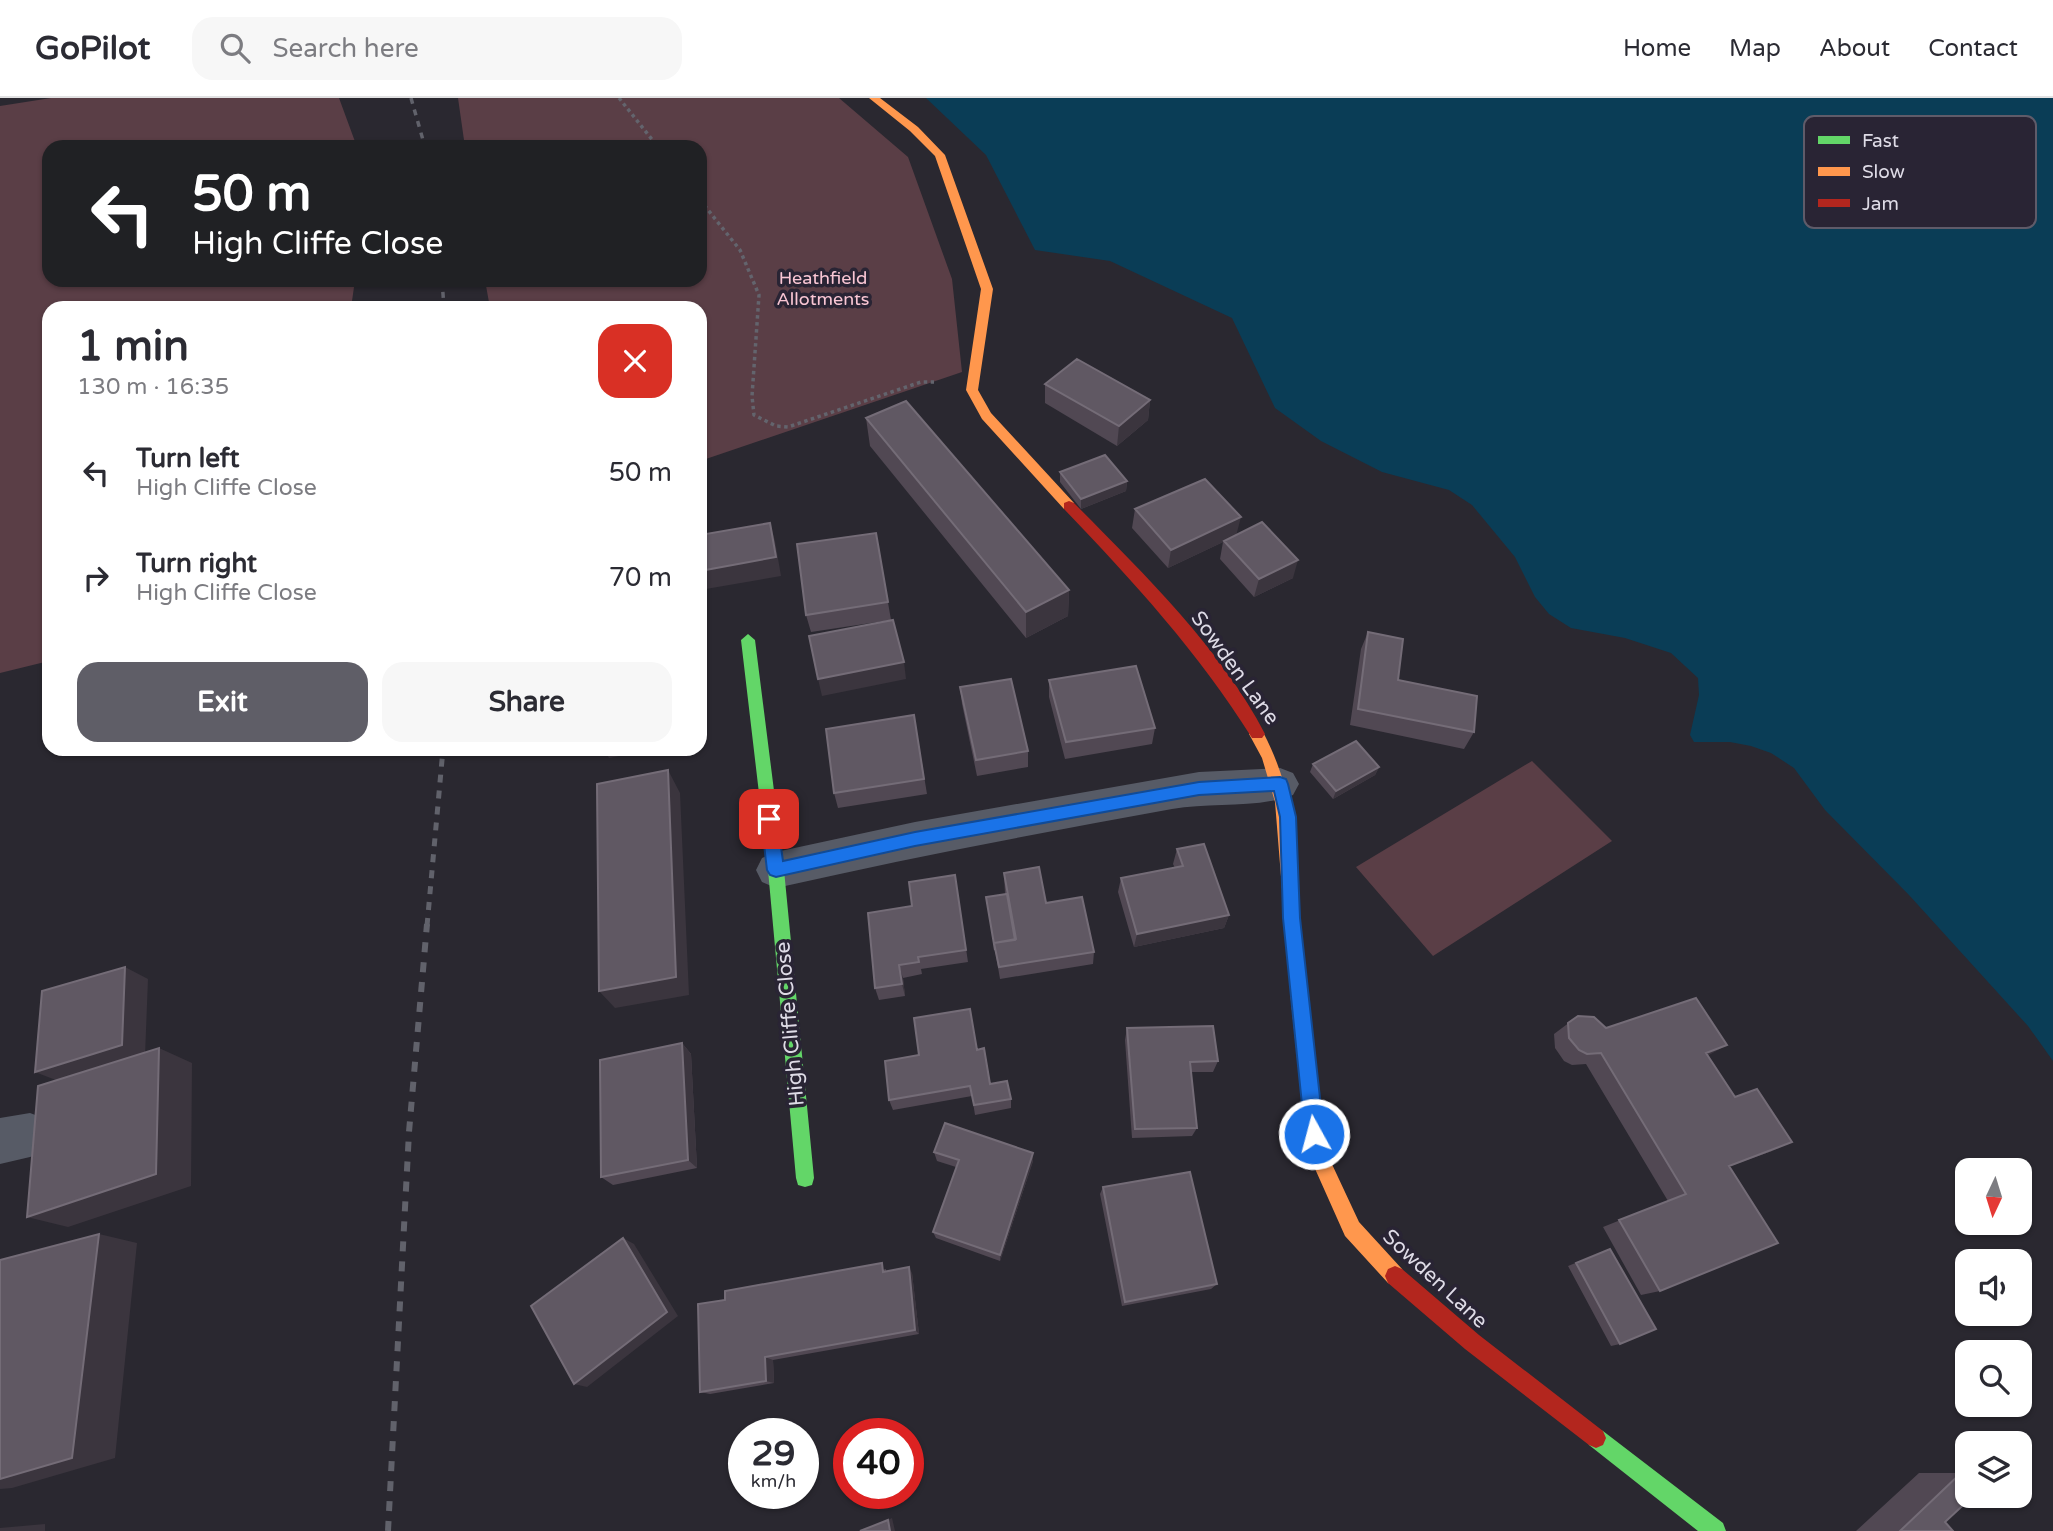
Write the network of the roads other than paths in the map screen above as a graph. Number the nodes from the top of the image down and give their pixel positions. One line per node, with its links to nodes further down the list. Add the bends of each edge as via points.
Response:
1 (874, 98): 3 (street, Sowden Lane, via 940,155 988,289 972,390 986,415 1159,599 1242,708 1265,745)
2 (748, 640): 4 (street, High Cliffe Close)
3 (1280, 784): 4 (street, via 1186,791 915,839); 6 (street, Sowden Lane, via 1288,817 1292,918 1313,1126 1321,1162 1352,1229 1393,1275 1472,1342)
4 (776, 870): 5 (street, High Cliffe Close)
5 (805, 1178)
6 (1715, 1531)

